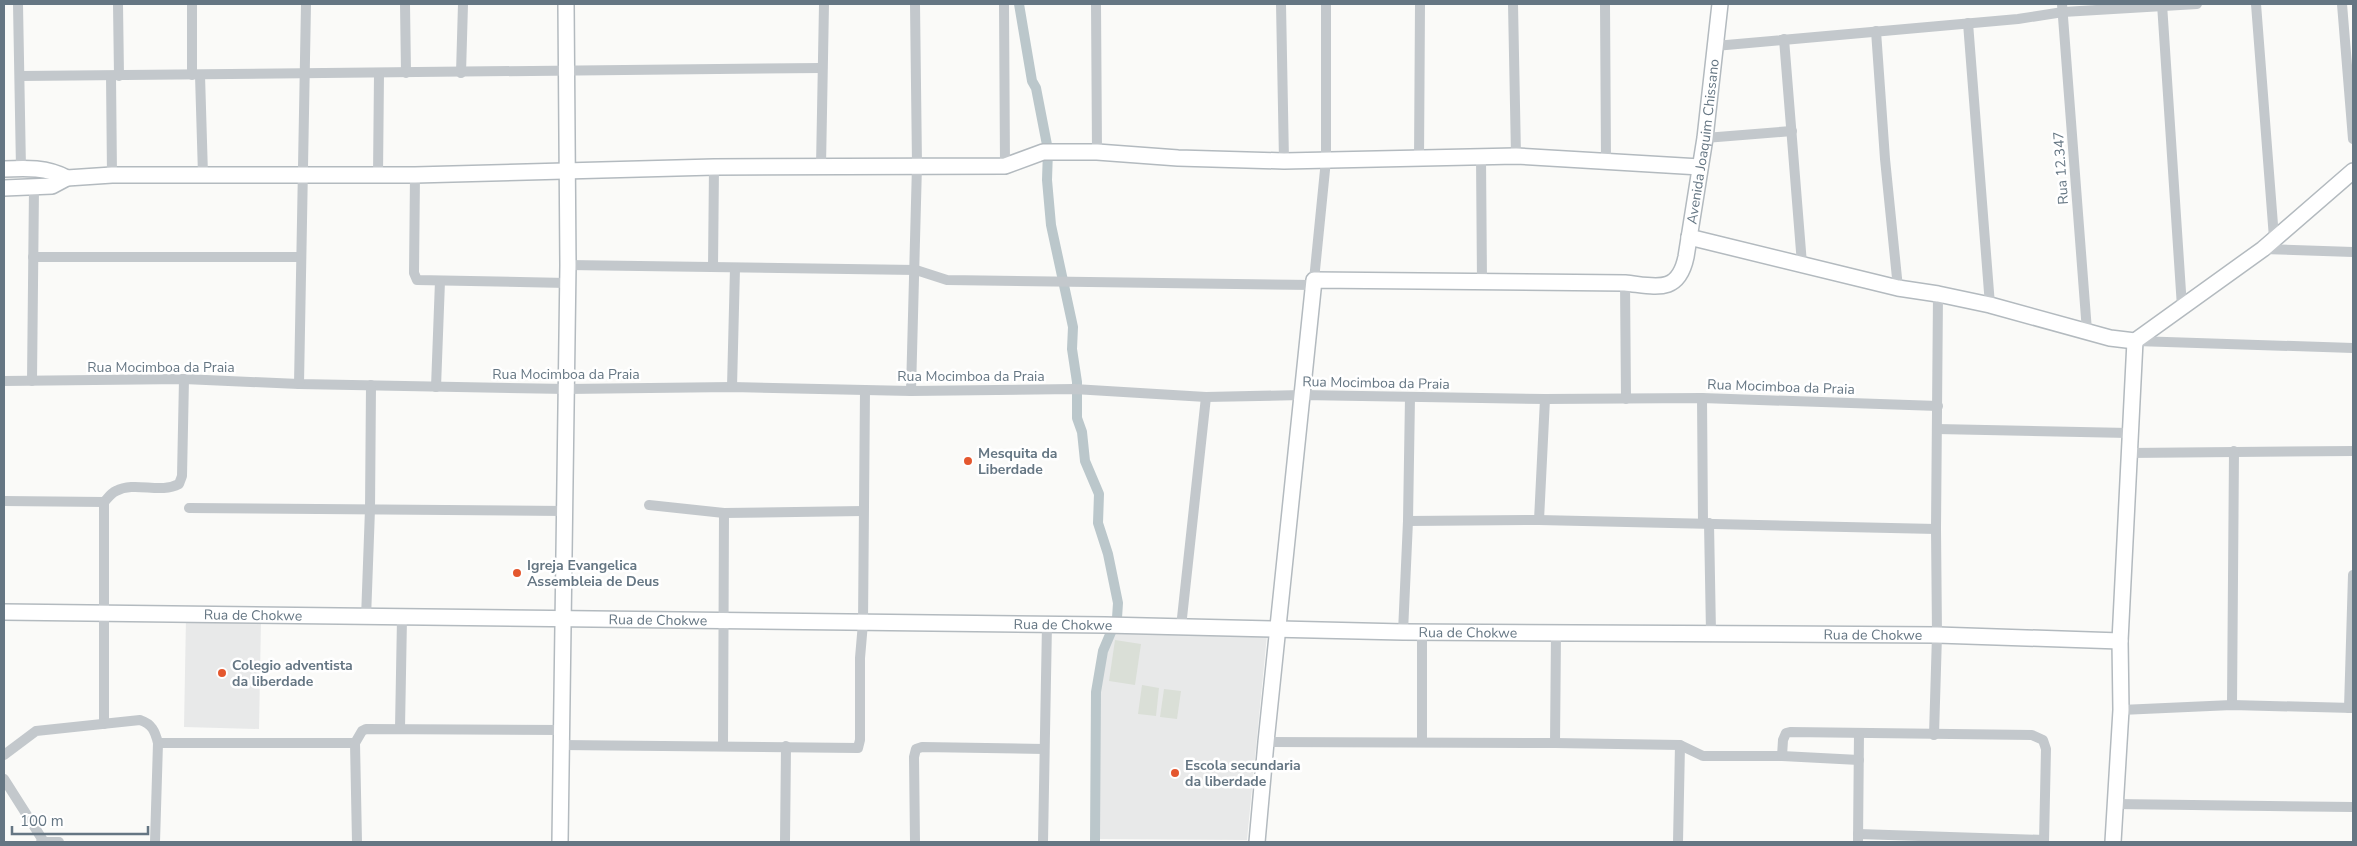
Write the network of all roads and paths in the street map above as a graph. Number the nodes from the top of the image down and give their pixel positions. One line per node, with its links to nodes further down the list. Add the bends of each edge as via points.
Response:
1 (18, 4): 34 (street)
2 (118, 4): 35 (street)
3 (192, 4): 33 (street)
4 (306, 4): 31 (street)
5 (405, 4): 29 (street)
6 (463, 4): 30 (street)
7 (566, 4): 28 (street)
8 (824, 4): 27 (street)
9 (915, 4): 46 (street)
10 (1004, 4): 48 (street)
11 (1096, 4): 39 (street)
12 (1281, 4): 44 (street)
13 (1326, 4): 42 (street)
14 (1420, 4): 43 (street)
15 (1513, 4): 40 (street)
16 (1605, 4): 45 (street)
17 (1720, 4): 26 (street, Avenida Joaquim Chissano)
18 (2197, 4): 21 (street)
19 (2256, 4): 64 (street)
20 (2342, 4): 38 (street)
21 (2162, 5): 22 (street); 82 (street)
22 (2063, 8): 23 (street); 83 (street, Rua 12.347)
23 (1968, 23): 24 (street); 81 (street)
24 (1876, 31): 25 (street); 79 (street)
25 (1784, 39): 26 (street); 36 (street)
26 (1715, 46): 37 (street, Avenida Joaquim Chissano)
27 (821, 68): 28 (street); 47 (street)
28 (566, 72): 30 (street); 53 (street)
29 (406, 73): 30 (street); 32 (street)
30 (462, 73)
31 (306, 74): 32 (street); 33 (street); 55 (street)
32 (378, 74): 58 (street)
33 (196, 75): 35 (street); 57 (street)
34 (20, 76): 35 (street); 52 (street)
35 (115, 76): 56 (street)
36 (1792, 131): 37 (street); 69 (street)
37 (1705, 138): 50 (street, Avenida Joaquim Chissano)
38 (2353, 139)
39 (1097, 152): 44 (street); 48 (street, via 1049,152)
40 (1516, 156): 41 (street); 45 (street)
41 (1481, 157): 43 (street); 75 (street)
42 (1326, 160): 43 (street); 44 (street); 77 (street)
43 (1419, 160)
44 (1284, 162)
45 (1606, 162): 50 (street)
46 (917, 165): 47 (street); 48 (street); 73 (street)
47 (821, 166): 49 (street)
48 (1005, 166)
49 (714, 167): 53 (street); 71 (street)
50 (1700, 167): 63 (street, Avenida Joaquim Chissano)
51 (4, 169): 52 (street)
52 (21, 169): 60 (street, via 45,170)
53 (569, 171): 59 (street); 70 (street)
54 (2353, 171): 64 (street)
55 (304, 174): 57 (street); 58 (street); 68 (street)
56 (112, 175): 57 (street); 60 (street)
57 (203, 175)
58 (378, 175): 59 (street)
59 (415, 175): 74 (street, via 415,277 421,281)
60 (67, 178): 62 (street, via 52,186)
61 (4, 188): 62 (street)
62 (34, 188): 67 (street)
63 (1689, 237): 69 (street); 78 (street, Avenida Joaquim Chissano, via 1679,278 1668,285)
64 (2274, 238): 65 (street)
65 (2263, 249): 66 (street); 82 (street)
66 (2353, 252)
67 (33, 257): 68 (street); 88 (street)
68 (301, 257): 89 (street)
69 (1802, 264): 79 (street)
70 (568, 265): 71 (street); 76 (street)
71 (714, 267): 72 (street)
72 (736, 268): 73 (street); 92 (street)
73 (916, 270): 77 (street, via 948,280); 95 (street)
74 (440, 281): 76 (street); 91 (street)
75 (1482, 282): 77 (street); 78 (street)
76 (567, 283): 93 (street)
77 (1313, 283): 96 (street)
78 (1625, 283): 101 (street)
79 (1898, 288): 80 (street)
80 (1938, 294): 81 (street); 102 (street)
81 (1990, 305): 83 (street)
82 (2182, 307): 84 (street)
83 (2088, 331): 84 (street)
84 (2135, 341): 85 (street); 104 (street)
85 (2353, 348)
86 (184, 379): 88 (street, Rua Mocimboa da Praia); 89 (street, Rua Mocimboa da Praia); 109 (street, via 182,476 179,484 172,488 116,491)
87 (4, 381): 88 (street, Rua Mocimboa da Praia)
88 (32, 381)
89 (299, 384): 90 (street, Rua Mocimboa da Praia)
90 (370, 385): 91 (street, Rua Mocimboa da Praia); 112 (street)
91 (436, 387): 93 (street, Rua Mocimboa da Praia)
92 (732, 387): 93 (street, Rua Mocimboa da Praia); 94 (street, Rua Mocimboa da Praia)
93 (567, 389): 113 (street)
94 (865, 390): 95 (street, Rua Mocimboa da Praia); 114 (street)
95 (911, 391): 97 (street, Rua Mocimboa da Praia, via 1076,389)
96 (1302, 395): 97 (street, Rua Mocimboa da Praia); 98 (street, Rua Mocimboa da Praia); 130 (street)
97 (1206, 397): 129 (street)
98 (1410, 398): 100 (street, Rua Mocimboa da Praia); 117 (street)
99 (1702, 398): 101 (street, Rua Mocimboa da Praia); 102 (street, Rua Mocimboa da Praia); 118 (street)
100 (1545, 399): 101 (street, Rua Mocimboa da Praia); 116 (street)
101 (1626, 399)
102 (1938, 406): 103 (street)
103 (1937, 429): 104 (street); 119 (street)
104 (2129, 433): 107 (street)
105 (2234, 451): 106 (street); 107 (street); 137 (street)
106 (2353, 451)
107 (2128, 453): 136 (street)
108 (4, 501): 109 (street)
109 (104, 502): 122 (street)
110 (649, 506): 115 (street)
111 (189, 508): 112 (street)
112 (370, 509): 113 (street); 123 (street)
113 (564, 511): 125 (street)
114 (863, 511): 115 (street); 127 (street)
115 (724, 513): 126 (street)
116 (1539, 520): 117 (street); 118 (street)
117 (1408, 521): 131 (street)
118 (1706, 523): 119 (street); 134 (street)
119 (1936, 529): 135 (street)
120 (2353, 575): 138 (street)
121 (4, 612): 122 (street, Rua de Chokwe)
122 (103, 613): 123 (street, Rua de Chokwe); 140 (street)
123 (366, 618): 124 (street, Rua de Chokwe)
124 (402, 618): 125 (street, Rua de Chokwe); 141 (street)
125 (562, 618): 126 (street, Rua de Chokwe); 144 (street)
126 (723, 622): 127 (street, Rua de Chokwe); 150 (street)
127 (863, 623): 128 (street, Rua de Chokwe); 152 (street, via 858,748)
128 (1047, 624): 129 (street, Rua de Chokwe); 153 (street)
129 (1181, 627): 130 (street, Rua de Chokwe)
130 (1279, 628): 131 (street, Rua de Chokwe); 145 (street)
131 (1403, 632): 132 (street, Rua de Chokwe)
132 (1422, 632): 133 (street, Rua de Chokwe); 146 (street)
133 (1556, 633): 134 (street, Rua de Chokwe); 149 (street)
134 (1711, 633): 135 (street, Rua de Chokwe)
135 (1938, 635): 136 (street, Rua de Chokwe); 143 (street)
136 (2120, 641): 139 (street)
137 (2232, 705): 138 (street); 139 (street)
138 (2351, 708)
139 (2121, 710): 158 (street)
140 (104, 724): 147 (street, via 148,722 155,730); 154 (street, via 36,731)
141 (400, 728): 144 (street); 148 (street, via 366,729)
142 (1859, 733): 143 (street); 155 (street, via 1786,733); 156 (street)
143 (1934, 735): 161 (street, via 2032,735 2043,740 2046,749)
144 (562, 738): 150 (street); 166 (street)
145 (1266, 742): 146 (street); 170 (street)
146 (1422, 742): 149 (street)
147 (158, 743): 148 (street); 164 (street)
148 (355, 743): 165 (street)
149 (1555, 743): 151 (street)
150 (723, 745): 152 (street)
151 (1680, 745): 155 (street, via 1703,756); 171 (street)
152 (786, 746): 167 (street)
153 (1044, 749): 168 (street, via 922,747 916,750); 169 (street)
154 (4, 755)
155 (1782, 756): 156 (street)
156 (1859, 760): 160 (street)
157 (4, 779): 162 (street)
158 (2115, 804): 159 (street); 172 (street)
159 (2353, 807)
160 (1858, 838): 161 (street)
161 (2044, 841)
162 (43, 842): 163 (street)
163 (59, 842)
164 (155, 842)
165 (357, 842)
166 (560, 842)
167 (785, 842)
168 (914, 842)
169 (1043, 842)
170 (1257, 842)
171 (1678, 842)
172 (2113, 842)

